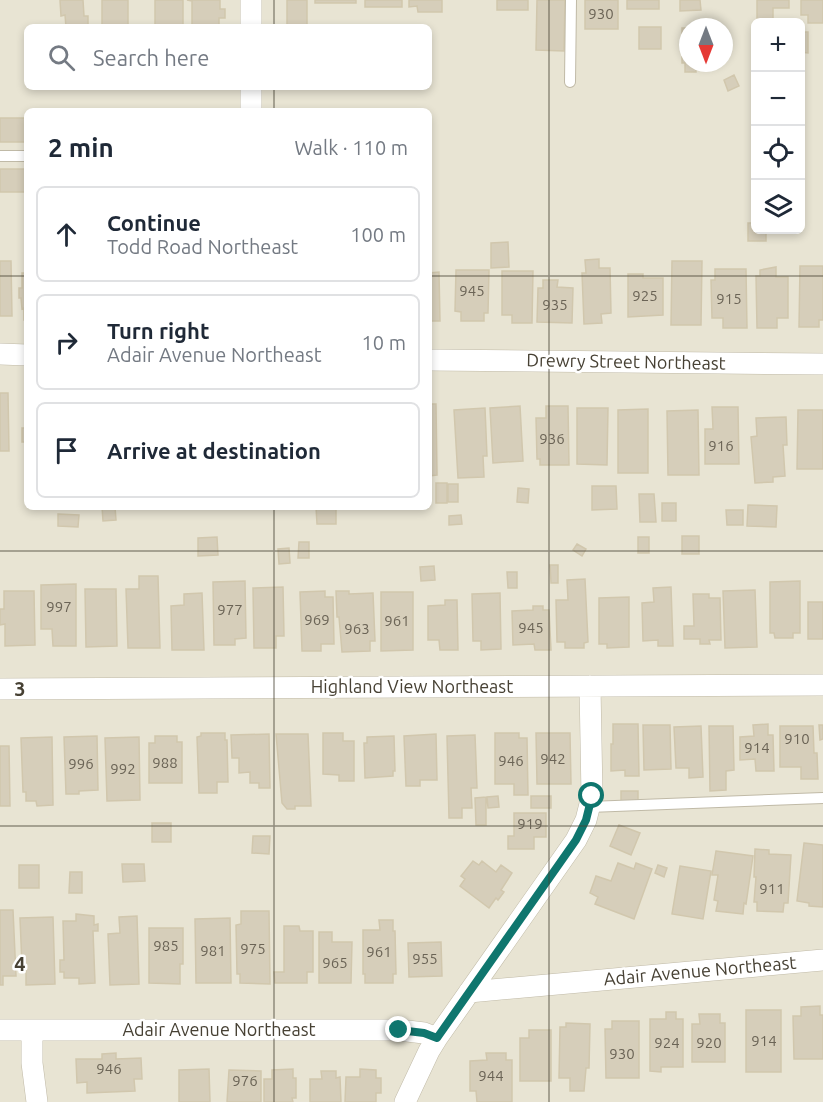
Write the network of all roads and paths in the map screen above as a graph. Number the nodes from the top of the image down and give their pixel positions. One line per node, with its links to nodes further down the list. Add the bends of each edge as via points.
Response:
1 (251, 0): 3 (street)
2 (571, 0): 4 (lane)
3 (251, 24)
4 (570, 82)
5 (251, 90): 6 (street)
6 (251, 108)
7 (0, 156): 8 (lane)
8 (24, 156)
9 (0, 354): 10 (street)
10 (24, 355)
11 (432, 360): 12 (street, Drewry Street Northeast)
12 (823, 364)
13 (823, 685): 14 (street, Highland View Northeast)
14 (590, 686): 15 (street, Highland View Northeast); 17 (street)
15 (0, 688)
16 (823, 798): 17 (lane)
17 (589, 807): 19 (street, via 576,840)
18 (823, 960): 19 (street, Adair Avenue Northeast)
19 (469, 992): 22 (street)
20 (0, 1030): 21 (street, Adair Avenue Northeast)
21 (32, 1030): 22 (street, Adair Avenue Northeast, via 399,1030); 23 (street)
22 (437, 1038): 24 (street)
23 (37, 1102)
24 (405, 1102)

